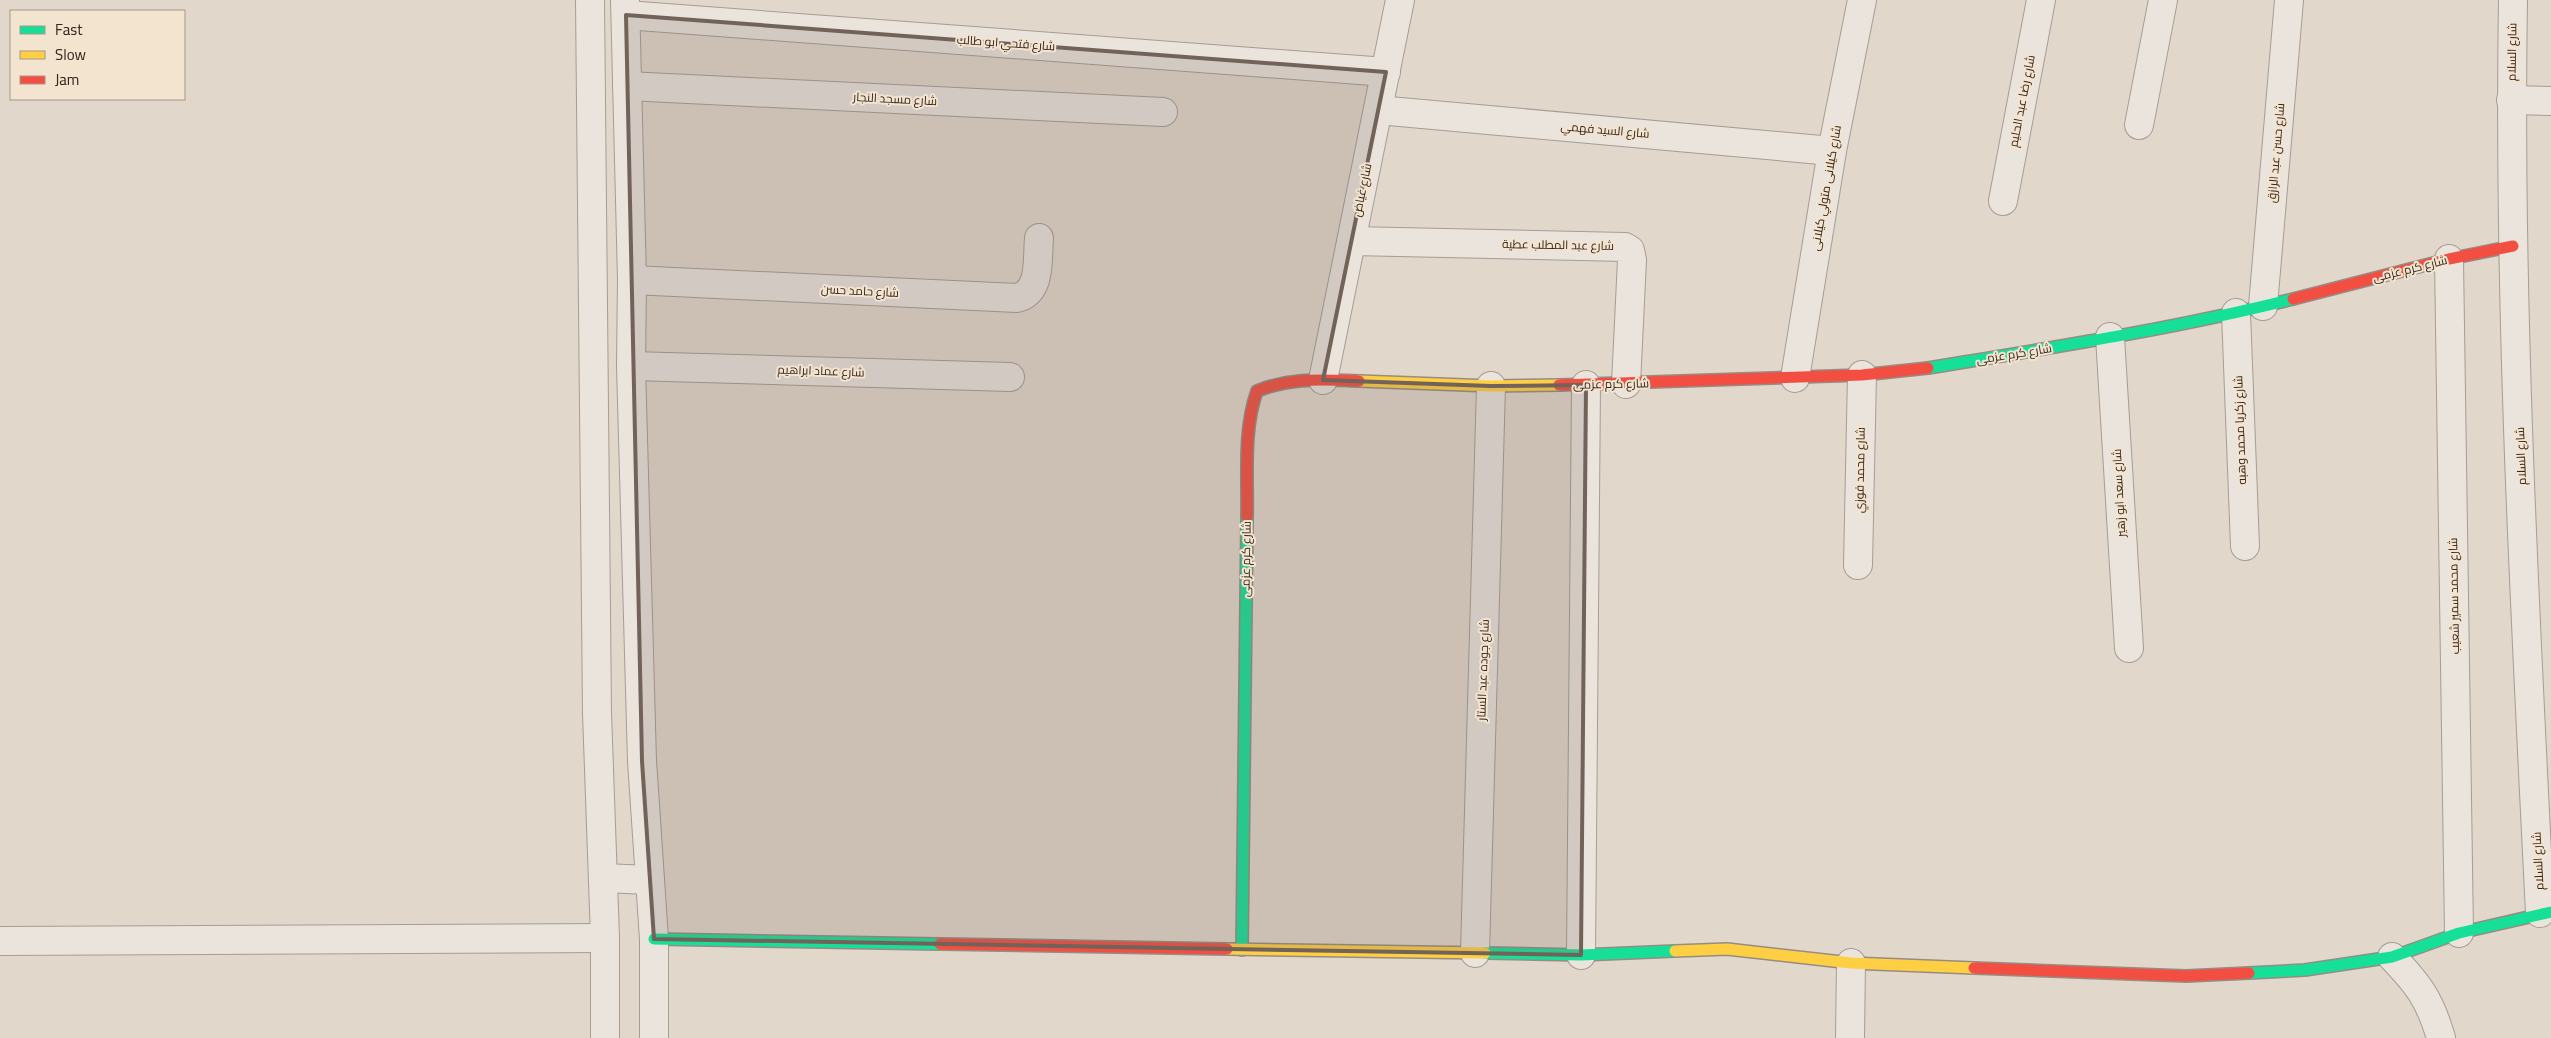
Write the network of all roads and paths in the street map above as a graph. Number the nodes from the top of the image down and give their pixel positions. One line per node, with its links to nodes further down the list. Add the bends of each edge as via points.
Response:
1 (590, 0): 37 (street, via 597,713)
2 (1400, 0): 9 (street, شارع غياض)
3 (1862, 0): 16 (street, شارع كيلانى متولي كيلانى)
4 (2041, 0): 17 (street, شارع رضا عبد الحليم)
5 (2163, 0): 15 (street)
6 (2289, 0): 23 (street, شارع حسن عبد الرازق)
7 (2513, 0): 11 (street, شارع السلام)
8 (626, 7): 9 (street, شارع فتحي ابو طالب); 10 (street)
9 (1386, 72): 13 (street, شارع غياض)
10 (627, 86): 14 (street, شارع مسجد النجار); 22 (street)
11 (2511, 100): 12 (street); 20 (street, شارع السلام)
12 (2551, 100)
13 (1378, 110): 16 (street, شارع السيد فهمي); 19 (street, شارع غياض)
14 (1163, 112)
15 (2139, 125)
16 (1832, 151): 29 (street, شارع كيلانى متولي كيلانى)
17 (2003, 201)
18 (1040, 238): 22 (street, شارع حامد حسن, via 1034,285 1028,294 1017,298)
19 (1352, 241): 30 (street, شارع غياض); 31 (street, شارع عبد المطلب عطية, via 1625,247 1630,250 1632,260)
20 (2513, 246): 21 (street, شارع كرم عزمى); 39 (street, شارع السلام, via 2526,626)
21 (2448, 259): 23 (street, شارع كرم عزمى); 40 (street, شارع محمد سمير شعيب)
22 (632, 280): 26 (street)
23 (2263, 306): 24 (street, شارع كرم عزمى)
24 (2236, 313): 25 (street, شارع كرم عزمى); 34 (street, شارع زكريا محمد وهبه)
25 (2110, 337): 27 (street, شارع كرم عزمى, via 1912,371); 36 (street, شارع سعد ابو زهير)
26 (631, 366): 28 (street, شارع عماد ابراهيم); 38 (street, via 642,761)
27 (1862, 375): 29 (street, شارع كرم عزمى); 35 (street, شارع محمد فوزي)
28 (1010, 377)
29 (1795, 378): 31 (street, شارع كرم عزمى)
30 (1323, 380): 33 (street, شارع كرم عزمى); 44 (street, شارع كرم عزمى, via 1277,383 1257,391 1250,410)
31 (1626, 384): 32 (street, شارع كرم عزمى)
32 (1586, 385): 33 (street, شارع كرم عزمى); 46 (street)
33 (1491, 386): 45 (street, شارع جوده عبد الستار)
34 (2245, 546)
35 (1858, 565)
36 (2129, 648)
37 (603, 878): 38 (street); 41 (street)
38 (650, 880): 42 (street)
39 (2546, 912): 40 (street)
40 (2459, 933): 47 (street)
41 (604, 938): 43 (street); 49 (street)
42 (654, 939): 44 (street); 50 (street)
43 (0, 941)
44 (1242, 950): 45 (street)
45 (1475, 953): 46 (street)
46 (1581, 955): 48 (street, via 1727,949)
47 (2392, 957): 48 (street, via 2304,970 2186,976); 52 (street, via 2417,984 2433,1011)
48 (1851, 963): 51 (street)
49 (605, 1038)
50 (654, 1038)
51 (1850, 1038)
52 (2440, 1038)

